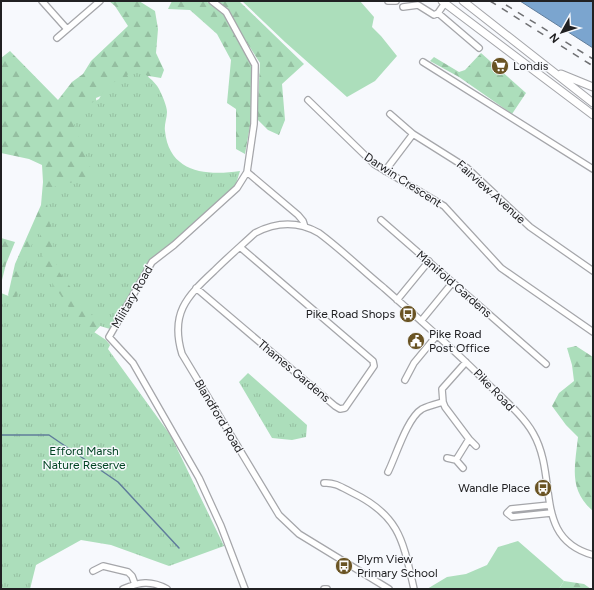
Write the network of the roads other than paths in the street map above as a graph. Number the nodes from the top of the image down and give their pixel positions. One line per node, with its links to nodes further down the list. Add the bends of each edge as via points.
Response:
1 (42, 1): 10 (street)
2 (100, 1): 10 (street)
3 (212, 1): 23 (street, Military Road, via 226,12 255,65 254,124)
4 (388, 1): 5 (street)
5 (396, 1)
6 (463, 1): 12 (main road)
7 (444, 2): 9 (street); 19 (main road)
8 (403, 7): 9 (street, via 418,5 434,15)
9 (438, 13): 13 (street)
10 (67, 29): 11 (street)
11 (57, 38)
12 (512, 39): 15 (main road, via 567,78); 17 (main road)
13 (479, 48)
14 (423, 62): 21 (street)
15 (593, 87)
16 (308, 100): 22 (street, Darwin Crescent, via 360,151)
17 (593, 103)
18 (390, 114): 20 (street, Fairview Avenue)
19 (593, 115)
20 (413, 134): 22 (street); 29 (street, Fairview Avenue, via 467,168 530,226)
21 (593, 169)
22 (385, 171): 34 (street, Darwin Crescent, via 444,206 495,262)
23 (247, 172): 26 (street, Pike Road, via 298,215); 54 (street, Military Road, via 237,188 152,262 109,337 133,363 199,478 227,540)
24 (381, 220): 28 (street, Manifold Gardens)
25 (278, 225): 26 (street, Pike Road, via 292,224); 27 (street, Blandford Road, via 255,233)
26 (305, 227): 32 (street, Pike Road, via 329,240)
27 (240, 247): 31 (street, Blandford Road); 31 (street, Thames Gardens, via 373,361 374,366 345,408 335,406)
28 (429, 261): 30 (street, Manifold Gardens); 32 (street)
29 (593, 271)
30 (453, 282): 33 (street); 37 (street, Manifold Gardens)
31 (196, 288): 57 (street, Blandford Road, via 188,296 179,314 178,335 182,354 271,502 284,521 300,534)
32 (397, 300): 33 (street, Pike Road)
33 (421, 321): 35 (street, Pike Road)
34 (593, 332)
35 (438, 334): 36 (street, Pike Road); 38 (street, via 414,362)
36 (466, 362): 39 (street, via 444,384); 47 (street, Pike Road, via 533,432 546,467)
37 (546, 364)
38 (405, 380)
39 (442, 402): 40 (street); 45 (street, via 421,410 416,415 397,447 395,459)
40 (469, 439): 41 (street); 43 (street)
41 (476, 446)
42 (447, 458): 43 (street)
43 (456, 460): 44 (street)
44 (463, 468)
45 (388, 472)
46 (324, 483): 58 (street, via 332,482 368,500 392,522 399,534)
47 (550, 505): 48 (street, Pike Road); 48 (street, via 511,509 507,513 512,517)
48 (551, 513): 49 (street, Pike Road, via 556,530 567,542)
49 (593, 555)
50 (93, 571): 51 (street, via 103,566 128,572)
51 (135, 584): 52 (street); 53 (street, via 151,582)
52 (123, 589)
53 (167, 589)
54 (245, 589)
55 (324, 589): 56 (street)
56 (327, 589)
57 (389, 589)
58 (414, 589)

